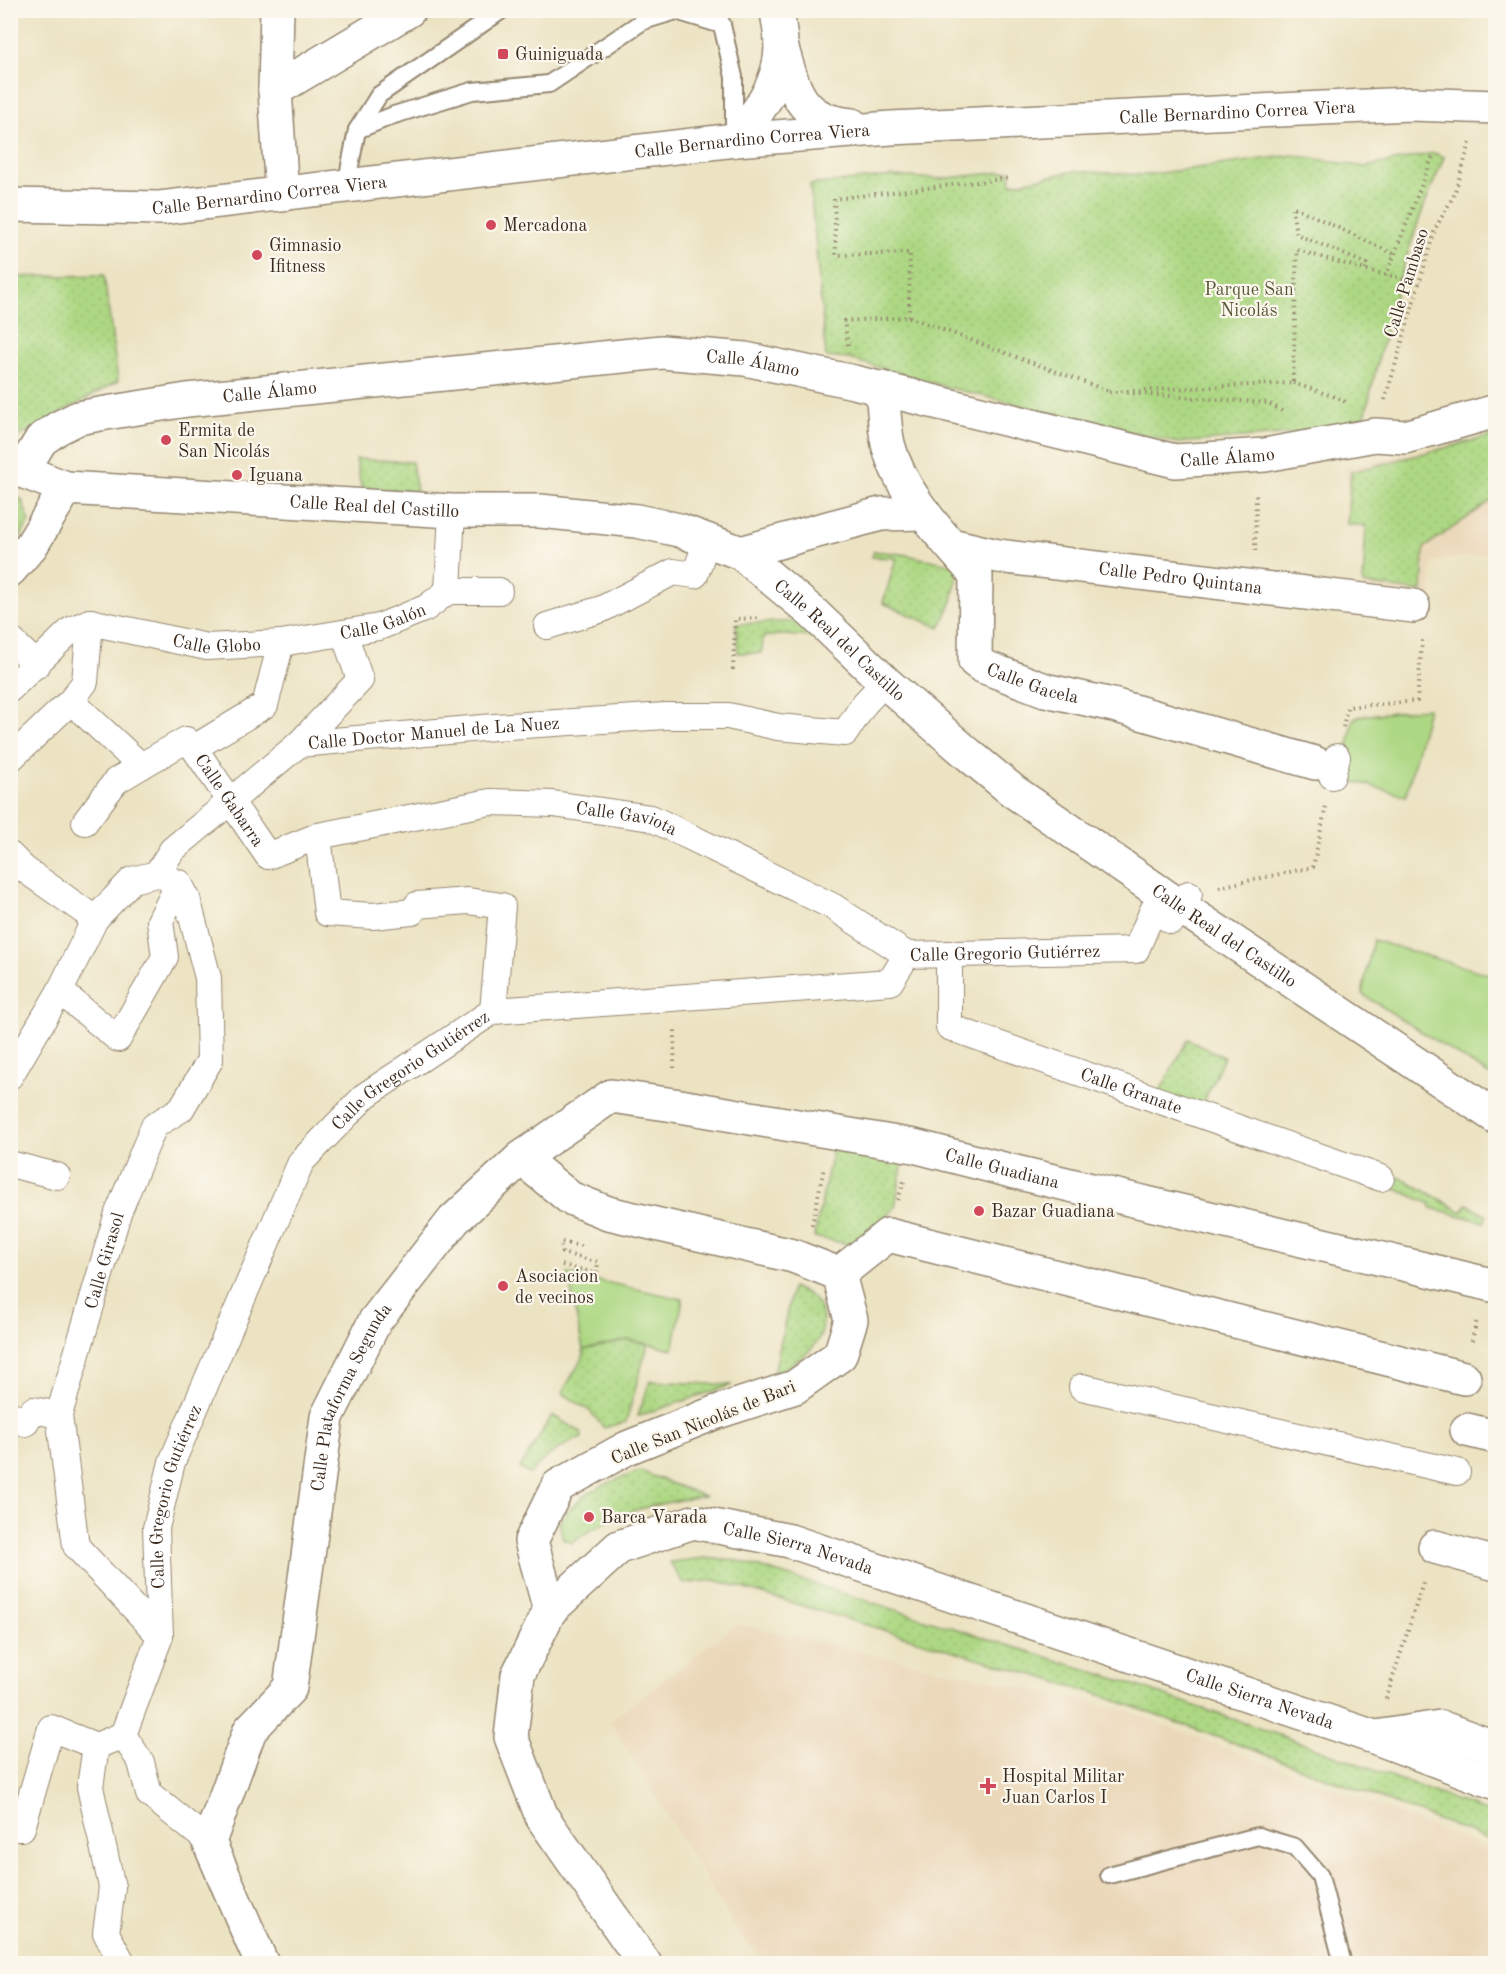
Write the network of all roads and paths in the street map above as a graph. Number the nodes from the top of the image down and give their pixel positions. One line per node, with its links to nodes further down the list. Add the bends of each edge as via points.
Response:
1 (277, 10): 7 (street)
2 (409, 10): 7 (street)
3 (502, 10): 10 (lane, via 379,95)
4 (777, 10): 6 (street)
5 (719, 18): 10 (lane, via 676,11 644,21 549,84 472,91); 11 (lane, via 734,77)
6 (781, 45): 9 (street, via 795,94 813,114 837,124); 11 (street, via 776,78 759,112)
7 (275, 90): 16 (street)
8 (1496, 107): 9 (street, Calle Bernardino Correa Viera, via 1410,104)
9 (891, 128): 11 (street, Calle Bernardino Correa Viera)
10 (357, 130): 15 (lane)
11 (735, 140): 15 (street, Calle Bernardino Correa Viera)
12 (1470, 142): 21 (path, Calle Pambaso, via 1454,195 1435,229)
13 (1434, 153): 18 (path)
14 (1010, 178): 22 (path, via 834,199 836,255 910,253)
15 (346, 186): 16 (street, Calle Bernardino Correa Viera)
16 (282, 195): 17 (street, Calle Bernardino Correa Viera, via 160,208)
17 (10, 205)
18 (1394, 254): 19 (path, via 1292,206 1296,234 1367,264); 20 (path)
19 (1366, 270): 20 (path); 24 (path, via 1296,250 1293,383)
20 (1386, 276): 21 (path)
21 (1420, 283): 26 (path, Calle Pambaso)
22 (909, 317): 23 (path, via 844,321); 24 (path)
23 (868, 385): 28 (street, Calle Álamo, via 1175,460); 29 (street, Calle Álamo, via 745,359 662,352 187,400 78,418 41,440); 32 (street, Calle Gacela, via 898,472)
24 (1110, 392): 27 (path, via 1269,403 1317,432)
25 (1496, 411): 26 (street, Calle Álamo, via 1406,437)
26 (1375, 435): 27 (street, Calle Álamo)
27 (1322, 444): 28 (street, Calle Álamo)
28 (1256, 455): 37 (path)
29 (16, 471): 30 (street, Calle Real del Castillo)
30 (66, 488): 31 (street, Calle Real del Castillo); 36 (street, via 32,546)
31 (452, 511): 33 (street, Calle Real del Castillo, via 540,511 637,521); 38 (street, Calle Galón)
32 (924, 513): 34 (street, Calle Gacela); 35 (street, via 881,514)
33 (706, 540): 35 (street, Calle Real del Castillo); 43 (street, via 695,575 673,572 602,609)
34 (951, 545): 37 (street, Calle Pedro Quintana, via 998,556); 56 (street, Calle Gacela, via 976,574 975,661 982,666 1045,690 1113,705)
35 (741, 553): 41 (street, Calle Real del Castillo)
36 (10, 570)
37 (1255, 588): 40 (street, Calle Pedro Quintana)
38 (448, 591): 39 (street, Calle Galón); 44 (street, Calle Galón, via 404,618)
39 (499, 591)
40 (1413, 606): 56 (path, via 1424,611 1418,701 1347,706)
41 (813, 613): 48 (path, via 735,619); 49 (street, Calle Real del Castillo)
42 (90, 622): 46 (street, Calle Globo, via 207,647); 47 (street, via 71,630); 51 (street, via 85,682)
43 (547, 626)
44 (344, 633): 46 (street, Calle Globo); 52 (street, Calle Galón, via 360,680)
45 (10, 639): 47 (street)
46 (280, 643): 53 (street, via 265,705)
47 (37, 665): 50 (street)
48 (733, 670)
49 (885, 682): 52 (street, Calle Doctor Manuel de La Nuez, via 845,733 778,727 728,716 666,716); 62 (street, Calle Real del Castillo, via 1013,791)
50 (10, 689)
51 (71, 701): 54 (street); 55 (street)
52 (298, 744): 57 (street, Calle Doctor Manuel de La Nuez)
53 (194, 748): 55 (street, Calle Gabarra, via 186,740); 57 (street, Calle Gabarra)
54 (10, 759)
55 (141, 766): 58 (street, via 116,781)
56 (1330, 766): 62 (path, via 1313,867)
57 (230, 801): 59 (street, Calle Gabarra, via 268,856); 61 (street, Calle Doctor Manuel de La Nuez, via 172,850)
58 (85, 822)
59 (318, 836): 64 (street, Calle Gaviota, via 490,802 553,804 651,818 832,906); 68 (street, via 327,913 373,916 412,912 417,905 452,901 502,906)
60 (10, 855): 63 (street)
61 (168, 879): 63 (street, via 132,880); 66 (street, Calle Doctor Manuel de La Nuez, via 160,921 165,957 118,1040); 87 (street, Calle Girasol, via 187,898 208,978 210,1060 181,1109 154,1126 118,1213)
62 (1185, 900): 65 (street, Calle Gregorio Gutiérrez, via 1172,921 1153,909 1136,950); 71 (street, Calle Real del Castillo)
63 (95, 919): 66 (street)
64 (907, 954): 65 (street, Calle Gregorio Gutiérrez); 67 (street, Calle Gregorio Gutiérrez, via 890,982)
65 (949, 954): 77 (street, Calle Granate, via 949,1027)
66 (60, 991): 69 (street)
67 (675, 998): 68 (street, Calle Gregorio Gutiérrez); 70 (path)
68 (493, 1011): 92 (street, Calle Gregorio Gutiérrez, via 366,1095 301,1162 172,1462 156,1528)
69 (10, 1076)
70 (674, 1105): 72 (street, Calle Guadiana); 74 (street, Calle Guadiana, via 611,1096)
71 (1496, 1117)
72 (832, 1132): 73 (street, Calle Guadiana); 80 (path)
73 (914, 1146): 78 (path); 83 (street, Calle Guadiana)
74 (521, 1158): 80 (street, via 570,1198 608,1213); 99 (street, Calle Plataforma Segunda, via 454,1220 375,1321 327,1417 290,1688 250,1730)
75 (10, 1164): 76 (street)
76 (57, 1176)
77 (1381, 1178)
78 (888, 1235): 82 (street); 84 (street)
79 (585, 1247): 81 (path, via 561,1242 562,1253 598,1262 597,1273)
80 (804, 1261): 82 (street)
81 (562, 1265)
82 (839, 1274): 91 (street, Calle San Nicolás de Bari, via 850,1320 840,1355 795,1387 714,1413 627,1448 558,1486 531,1541)
83 (1496, 1286)
84 (1464, 1378)
85 (1082, 1387): 88 (street)
86 (10, 1414): 87 (street, via 25,1423 33,1410)
87 (59, 1415): 92 (street, Calle Girasol, via 76,1546)
88 (1456, 1473)
89 (1435, 1547): 90 (street)
90 (1496, 1564)
91 (550, 1611): 94 (street, Calle Sierra Nevada, via 619,1547 693,1522 790,1541); 103 (street, Calle Sierra Nevada, via 518,1675 511,1737 542,1817)
92 (160, 1636): 93 (street, Calle Gregorio Gutiérrez)
93 (123, 1735): 95 (street); 99 (street, via 141,1762 149,1794)
94 (1374, 1737): 96 (street, Calle Sierra Nevada, via 1440,1727); 97 (street, Calle Sierra Nevada)
95 (96, 1746): 98 (street, via 51,1728 22,1828); 101 (street, via 90,1787 112,1887 106,1933)
96 (1496, 1748)
97 (1496, 1783)
98 (10, 1828)
99 (209, 1842): 102 (street)
100 (1109, 1875): 104 (lane, via 1258,1836 1295,1847 1320,1875)
101 (123, 1964)
102 (262, 1964)
103 (645, 1964)
104 (1343, 1964)

